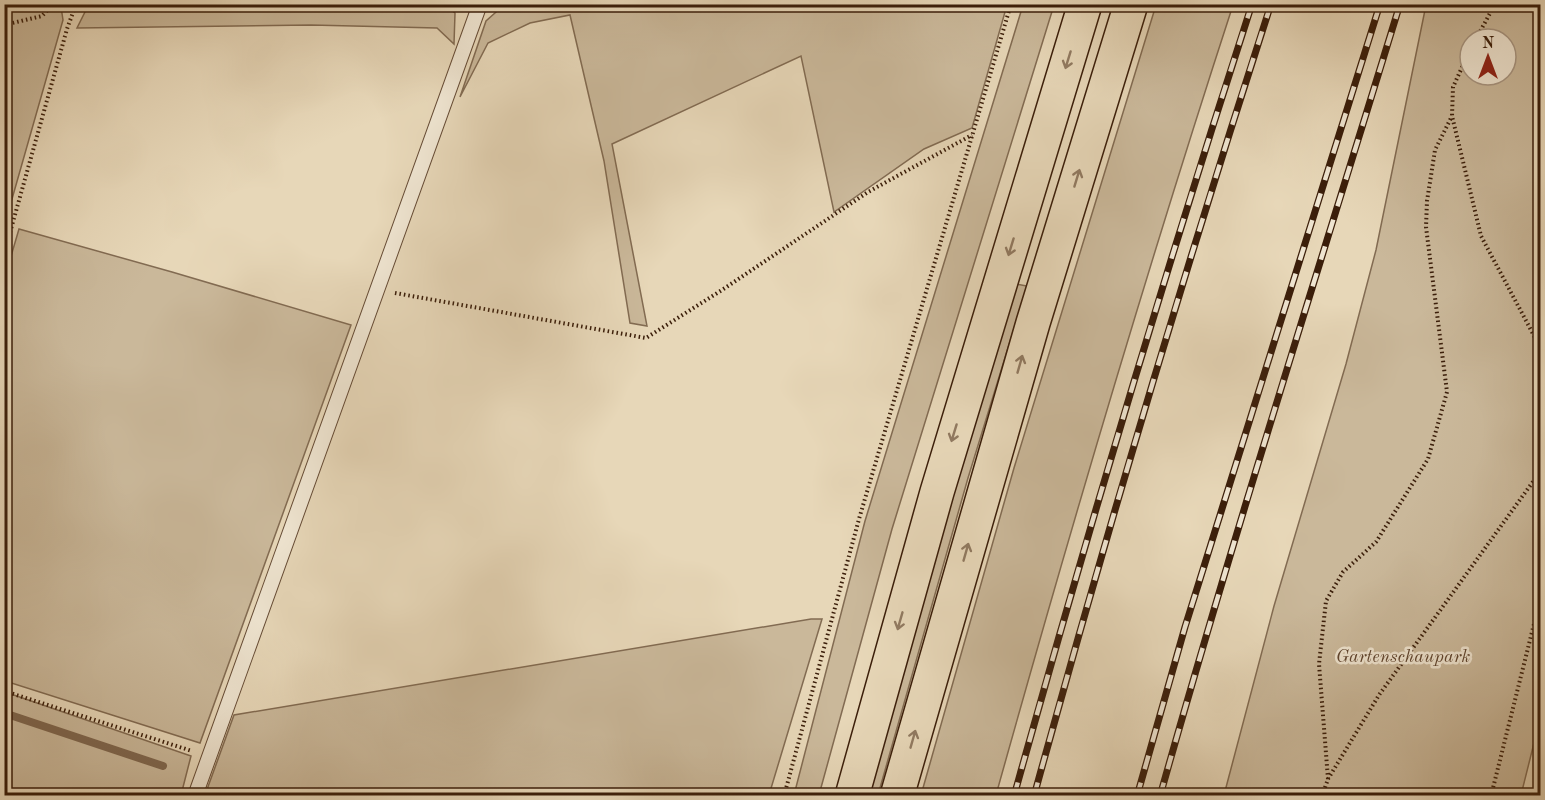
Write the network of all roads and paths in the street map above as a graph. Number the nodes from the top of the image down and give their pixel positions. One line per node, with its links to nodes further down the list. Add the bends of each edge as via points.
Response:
1 (52, 4): 8 (path, via 42,16)
2 (76, 4): 13 (path)
3 (480, 4): 14 (lane)
4 (1011, 4): 12 (path)
5 (1085, 4): 23 (highway, one-way to 23, via 940,481)
6 (1131, 4): 24 (highway, one-way to 6, via 1033,323)
7 (1495, 4): 9 (path)
8 (4, 25)
9 (1483, 27)
10 (1458, 76): 11 (path, via 1453,87)
11 (1452, 116): 15 (path, via 1481,236); 20 (path, via 1435,150 1426,227 1447,392 1428,459 1376,542 1343,572 1326,601 1319,664)
12 (972, 135): 14 (path, via 868,192 646,338); 22 (path, via 859,519)
13 (4, 255)
14 (376, 290): 19 (lane)
15 (1540, 347)
16 (1540, 472): 20 (path, via 1379,695)
17 (1540, 600): 26 (path)
18 (4, 691): 19 (path)
19 (210, 756): 21 (lane)
20 (1328, 779): 25 (path)
21 (195, 795)
22 (784, 795)
23 (852, 795)
24 (897, 795)
25 (1322, 795)
26 (1491, 795)

